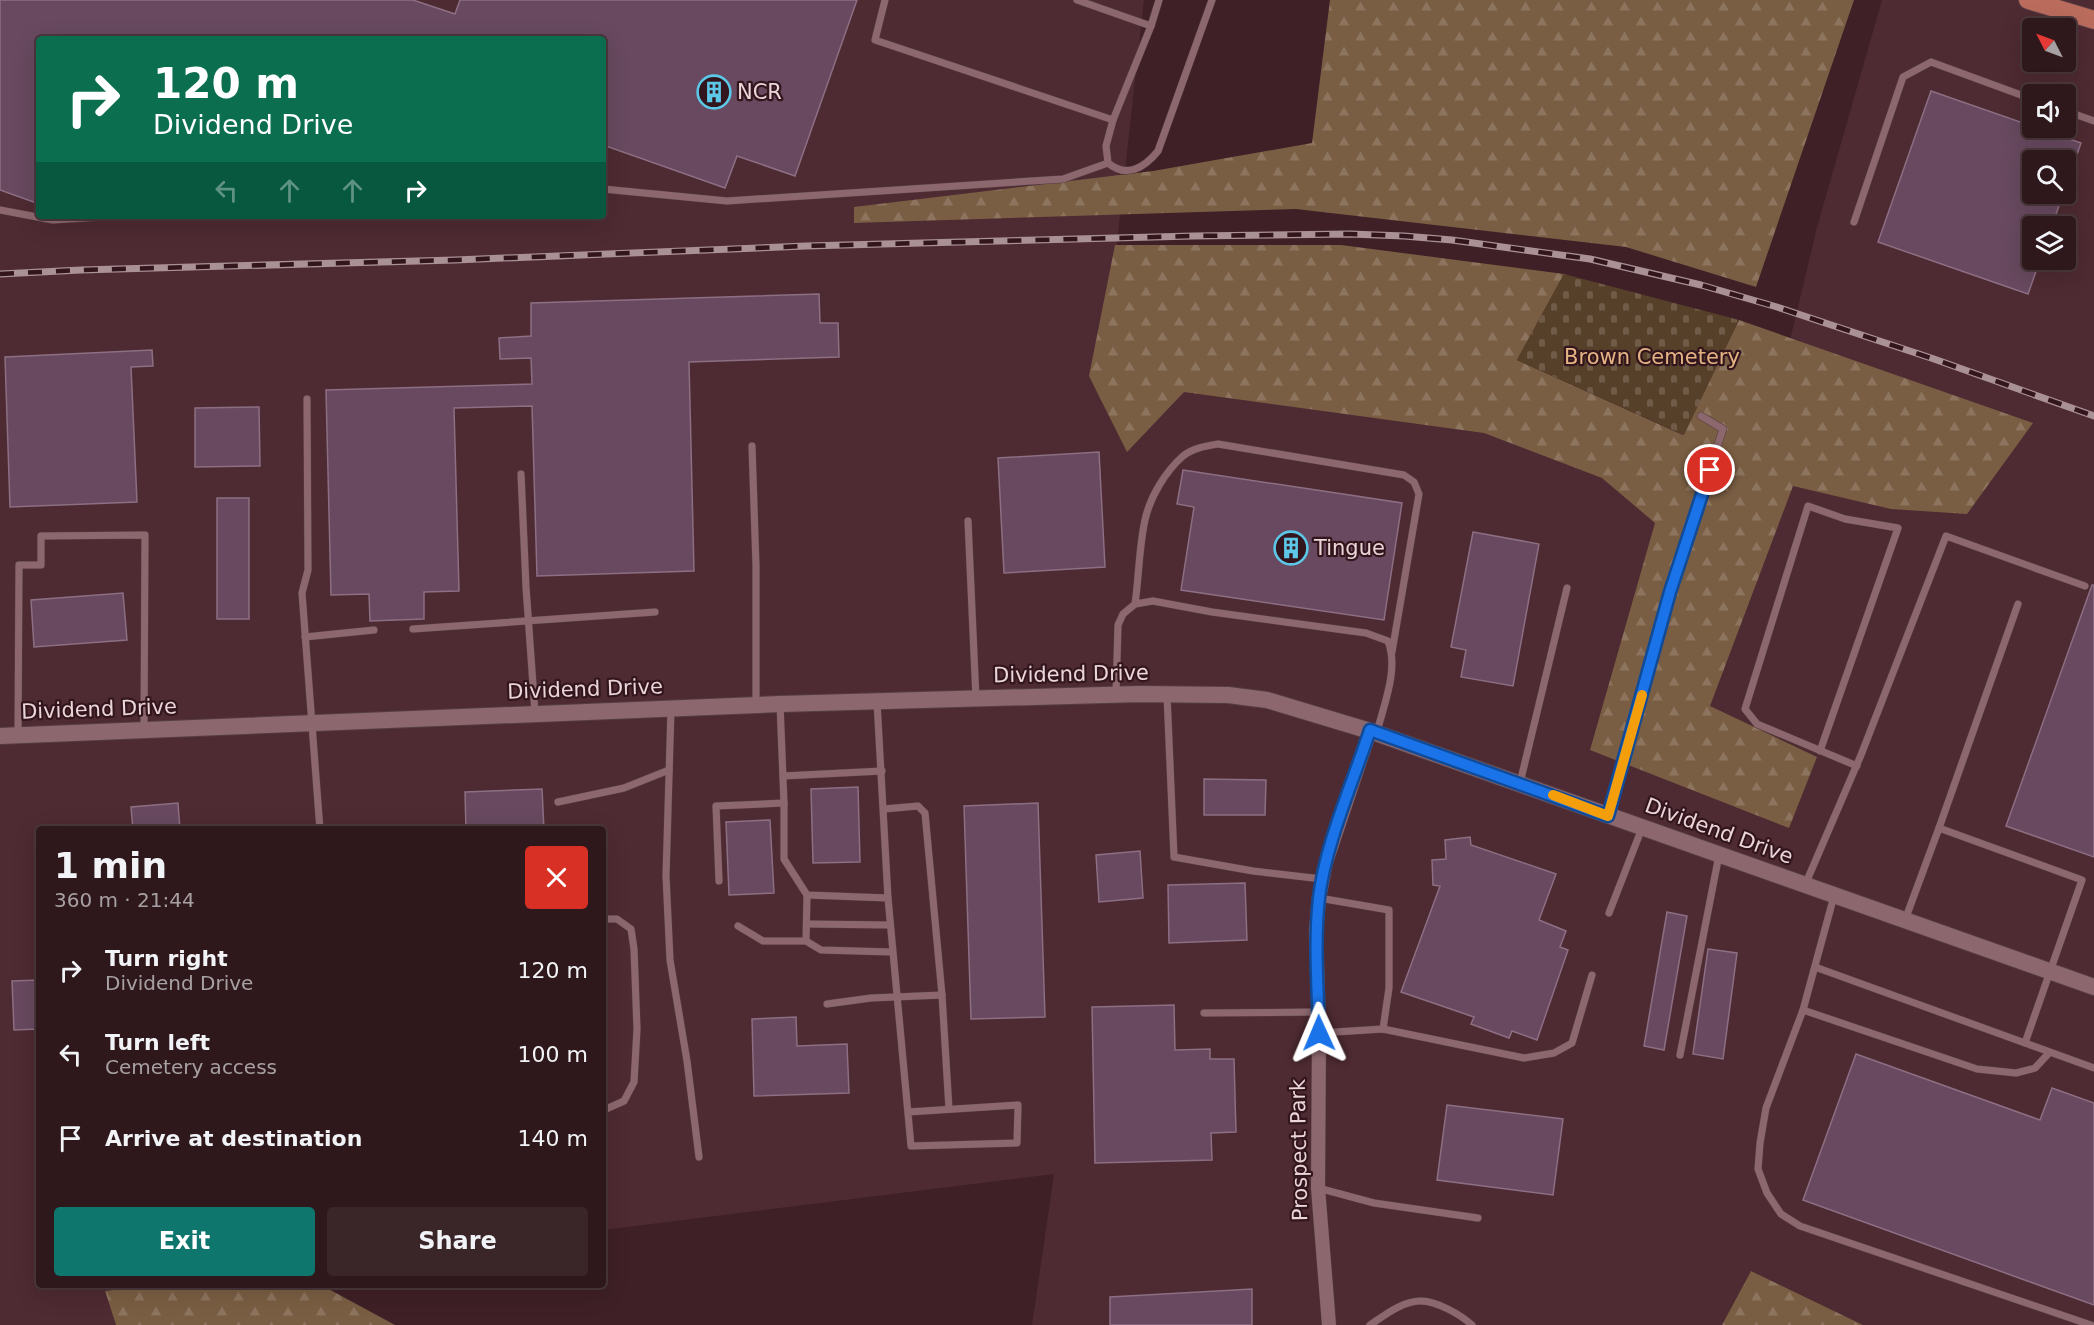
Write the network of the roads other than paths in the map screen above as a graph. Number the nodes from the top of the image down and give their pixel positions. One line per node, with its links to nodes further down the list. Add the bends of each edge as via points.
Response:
1 (885, 0): 10 (lane, via 875,40)
2 (1077, 0): 7 (lane)
3 (1159, 0): 7 (lane)
4 (1212, 0): 12 (lane, via 1158,150 1147,164 1132,171 1123,172)
5 (2028, 0): 6 (main road)
6 (2094, 20)
7 (1151, 26): 10 (lane)
8 (2022, 95): 18 (lane, via 1931,62 1903,77)
9 (2076, 115): 11 (lane)
10 (1113, 120): 12 (lane, via 1106,146)
11 (2094, 121)
12 (1108, 163): 13 (lane, via 1063,178 727,201)
13 (606, 189)
14 (0, 210): 15 (lane)
15 (36, 217)
16 (48, 219): 17 (lane)
17 (68, 219)
18 (1854, 222)
19 (307, 399): 32 (lane, via 308,570 302,593)
20 (1701, 416): 56 (lane, via 1723,429 1670,592)
21 (752, 446): 39 (lane)
22 (521, 474): 29 (lane)
23 (968, 521): 36 (lane)
24 (2085, 586): 48 (lane, via 1946,536)
25 (1567, 588): 52 (lane)
26 (1136, 604): 33 (lane, via 1153,601 1366,633 1388,641); 33 (lane, via 1150,502 1184,455 1202,446 1218,444 1404,475 1414,482 1419,494); 34 (lane, via 1118,625)
27 (2018, 604): 59 (lane)
28 (655, 612): 29 (lane)
29 (528, 621): 30 (lane); 41 (lane)
30 (413, 629)
31 (374, 630): 32 (lane)
32 (305, 637): 42 (lane)
33 (1392, 652): 44 (lane, via 1391,673)
34 (1116, 694): 35 (street, Dividend Drive); 36 (street, Dividend Drive)
35 (1167, 695): 44 (street, Dividend Drive, via 1228,695 1267,700); 61 (lane, via 1174,857)
36 (975, 699): 37 (street, Dividend Drive)
37 (877, 702): 38 (street, Dividend Drive); 50 (lane)
38 (780, 704): 39 (street, Dividend Drive); 51 (lane)
39 (756, 706): 40 (street, Dividend Drive)
40 (671, 709): 41 (street, Dividend Drive); 49 (lane)
41 (535, 713): 42 (street, Dividend Drive)
42 (312, 722): 43 (street, Dividend Drive); 57 (lane)
43 (144, 730): 45 (street, Dividend Drive); 45 (lane, via 144,535 41,536 41,565 19,565)
44 (1373, 732): 52 (street, Dividend Drive); 61 (street, Prospect Park)
45 (18, 735): 46 (street, Dividend Drive)
46 (0, 736)
47 (1820, 751): 47 (lane, via 1757,724 1745,709 1808,506 1845,519 1898,528); 48 (lane)
48 (1857, 766): 63 (lane)
49 (669, 770): 53 (lane, via 624,788); 95 (lane, via 666,876 670,960)
50 (882, 771): 51 (lane); 55 (lane)
51 (783, 776): 54 (lane)
52 (1520, 783): 56 (street, Dividend Drive)
53 (558, 802)
54 (784, 803): 62 (lane, via 716,806); 64 (lane, via 784,859)
55 (884, 808): 66 (lane); 80 (lane, via 918,806 926,813)
56 (1608, 816): 58 (street, Dividend Drive)
57 (320, 826)
58 (1642, 828): 60 (street, Dividend Drive); 68 (lane)
59 (1939, 828): 70 (lane); 77 (lane, via 2082,880)
60 (1719, 855): 63 (street, Dividend Drive); 90 (lane)
61 (1322, 879): 67 (street, Prospect Park)
62 (719, 881)
63 (1805, 885): 65 (street, Dividend Drive)
64 (807, 895): 66 (lane); 71 (lane)
65 (1834, 896): 70 (street, Dividend Drive); 76 (lane)
66 (888, 898): 72 (lane)
67 (1319, 898): 84 (street, Prospect Park); 86 (lane, via 1389,910 1389,987)
68 (1609, 913)
69 (606, 919): 92 (lane, via 617,919 631,929 637,1029 634,1082 624,1101)
70 (1904, 921): 77 (street, Dividend Drive)
71 (807, 924): 72 (lane); 74 (lane)
72 (890, 925): 75 (lane)
73 (738, 926): 74 (lane, via 763,941)
74 (806, 941): 75 (lane, via 821,950)
75 (891, 952): 81 (lane)
76 (1815, 967): 83 (lane); 88 (lane)
77 (2051, 972): 79 (street, Dividend Drive); 88 (lane)
78 (1592, 975): 86 (lane, via 1572,1043 1554,1053 1524,1058)
79 (2094, 987)
80 (942, 995): 81 (lane); 93 (lane)
81 (896, 997): 82 (lane); 94 (lane)
82 (827, 1004)
83 (1803, 1010): 89 (lane, via 1977,1069 2016,1073 2035,1068); 101 (lane, via 1766,1108 1760,1143 1758,1169 1781,1214 1800,1226 1841,1241)
84 (1318, 1012): 85 (lane); 87 (street, Prospect Park)
85 (1204, 1014)
86 (1383, 1029): 87 (lane)
87 (1319, 1033): 96 (street, Prospect Park)
88 (2025, 1043): 89 (lane)
89 (2049, 1053): 91 (lane)
90 (1680, 1055)
91 (2094, 1068)
92 (606, 1109)
93 (949, 1109): 94 (lane); 94 (lane, via 1018,1105 1017,1143 911,1146)
94 (908, 1112)
95 (699, 1157)
96 (1318, 1188): 97 (lane, via 1374,1203); 98 (street, Prospect Park)
97 (1478, 1218)
98 (1329, 1325)
99 (1370, 1325): 100 (lane, via 1396,1308 1422,1301 1456,1312)
100 (1472, 1325)
101 (2091, 1325)

